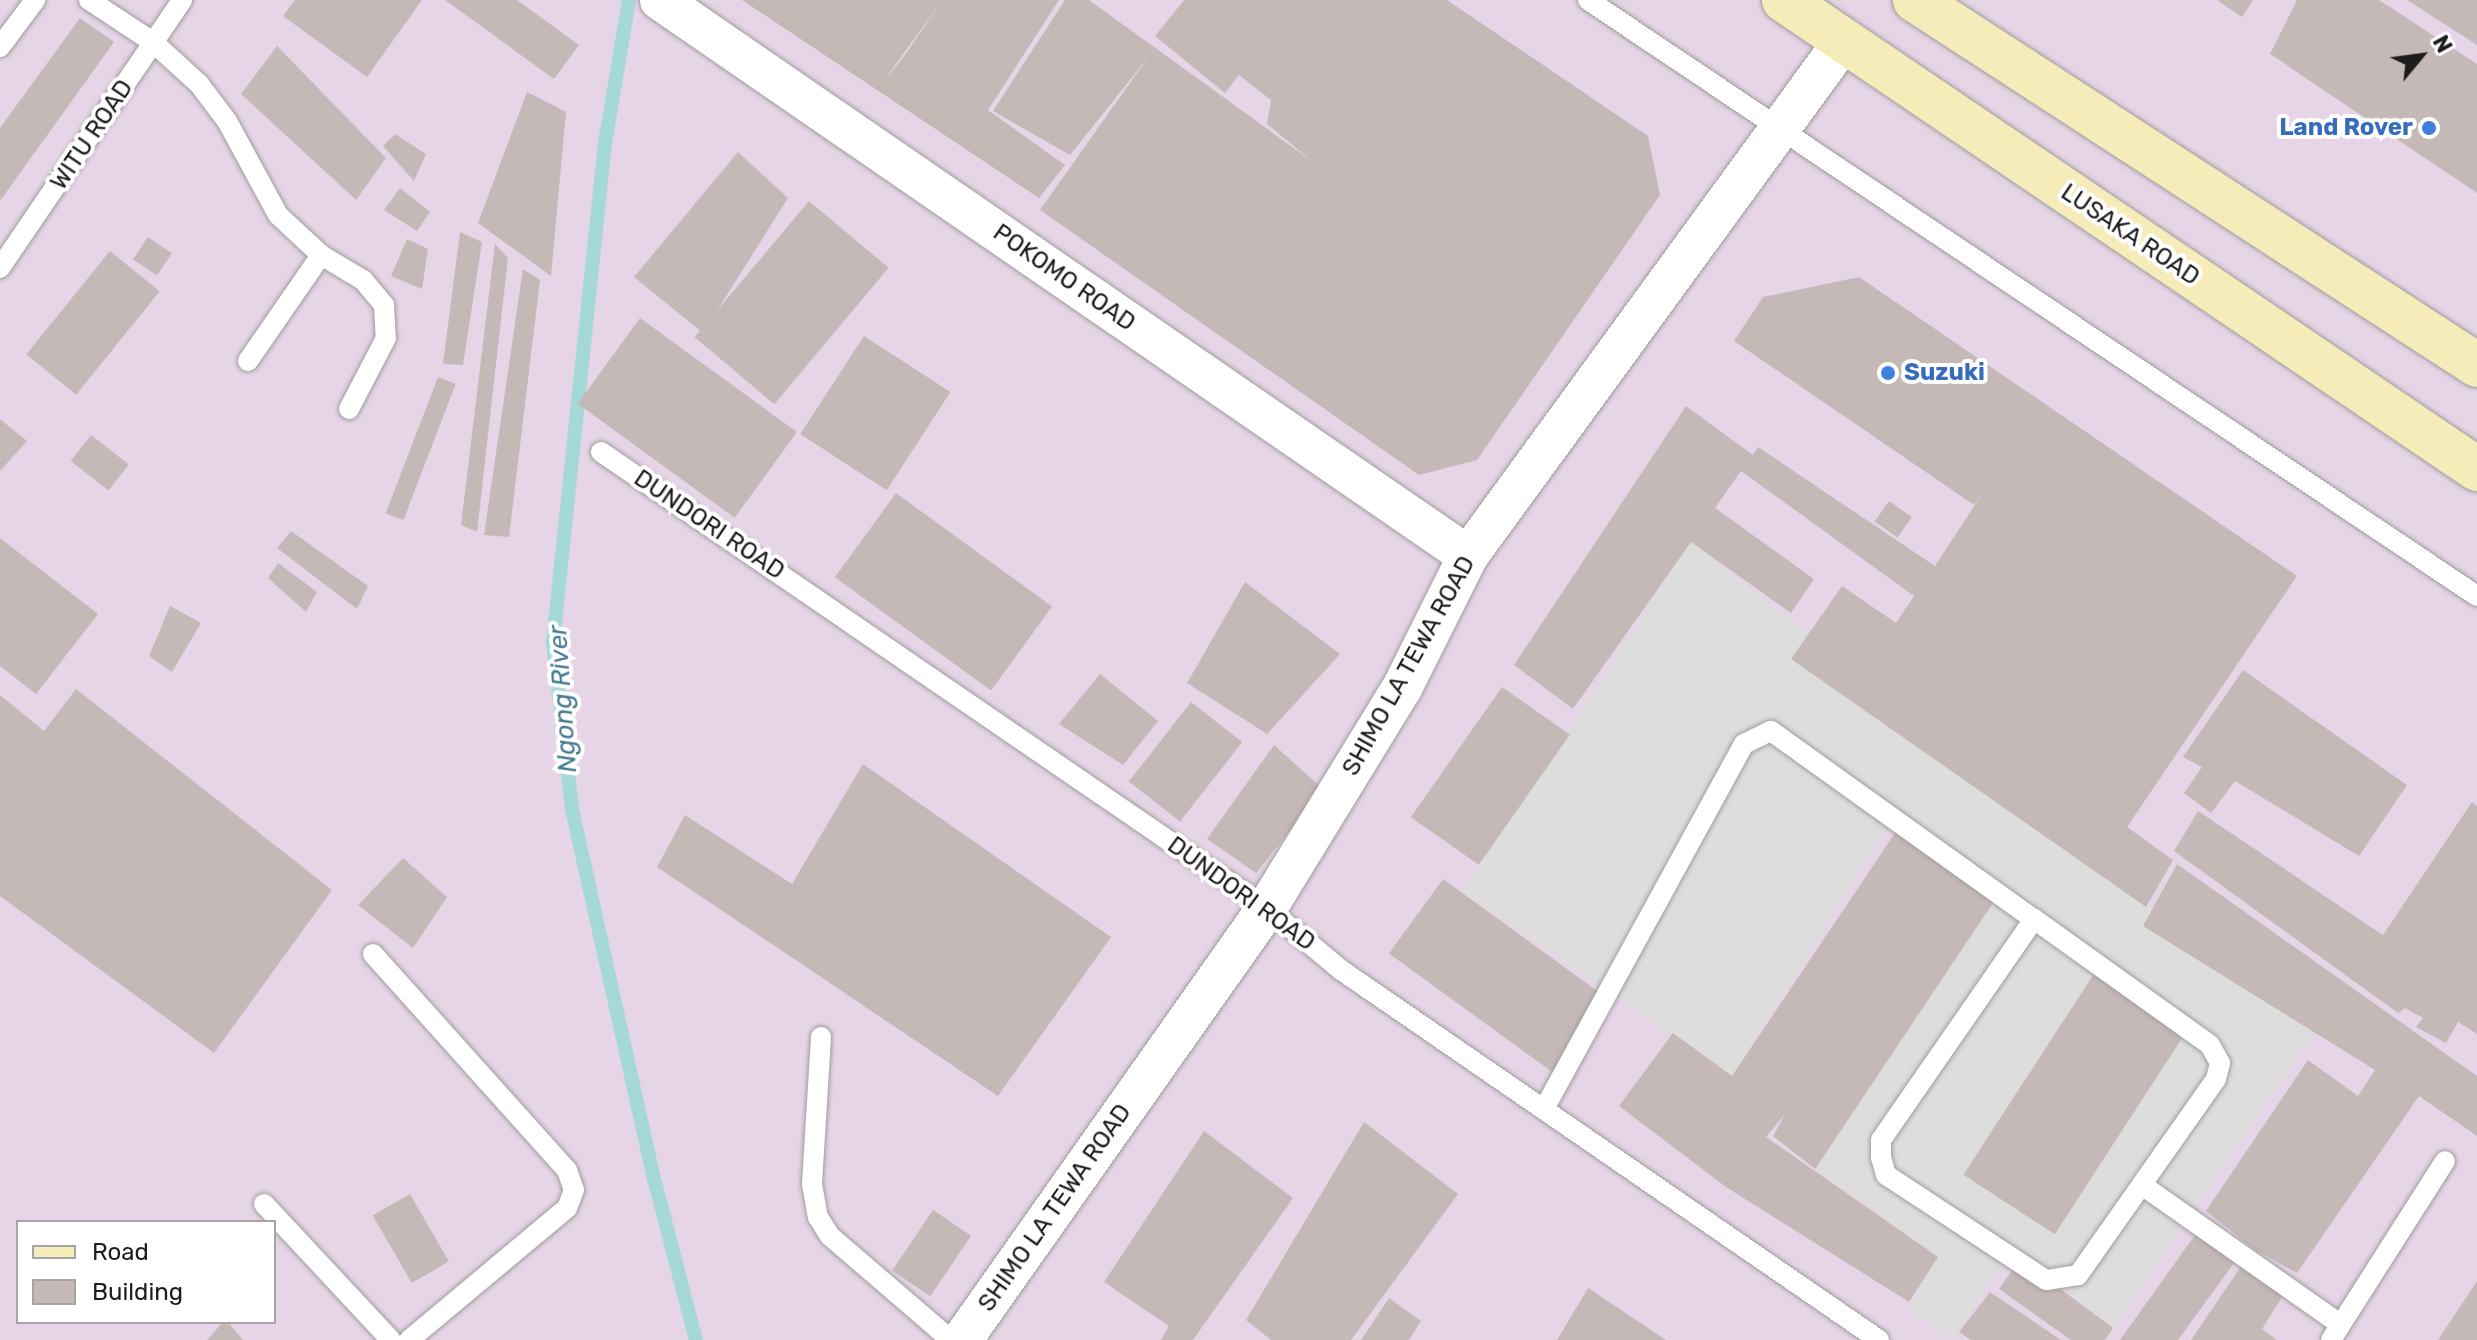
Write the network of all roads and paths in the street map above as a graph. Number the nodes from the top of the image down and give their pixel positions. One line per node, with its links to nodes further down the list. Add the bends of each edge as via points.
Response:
1 (35, 0): 10 (lane)
2 (89, 0): 8 (lane)
3 (182, 0): 8 (lane, WITU ROAD)
4 (660, 0): 19 (street, POKOMO ROAD)
5 (1588, 0): 11 (lane)
6 (1784, 0): 9 (main road, LUSAKA ROAD)
7 (1915, 0): 15 (main road)
8 (153, 42): 12 (lane, via 199,84 227,121 278,215); 13 (lane, WITU ROAD)
9 (1843, 42): 11 (street, SHIMO LA TEWA ROAD); 18 (main road, LUSAKA ROAD)
10 (0, 47)
11 (1776, 129): 19 (street, SHIMO LA TEWA ROAD); 20 (lane)
12 (321, 255): 14 (lane); 16 (lane, via 363,280 384,305 386,338)
13 (0, 268)
14 (248, 361)
15 (2477, 365)
16 (349, 409)
17 (601, 452): 21 (lane, DUNDORI ROAD)
18 (2477, 469)
19 (1468, 556): 21 (street, SHIMO LA TEWA ROAD, via 1402,688)
20 (2477, 596)
21 (1267, 908): 25 (lane, DUNDORI ROAD, via 1341,970); 33 (street, SHIMO LA TEWA ROAD)
22 (2034, 919): 25 (lane, via 1771,731 1756,734 1744,744); 27 (lane, via 2210,1045 2220,1063 2216,1079); 27 (lane, via 1881,1140 1886,1175 2046,1280 2078,1275)
23 (373, 954): 31 (lane, via 567,1170 574,1190 567,1208)
24 (821, 1037): 32 (lane, via 812,1184 818,1217 830,1236)
25 (1544, 1109): 34 (lane, DUNDORI ROAD)
26 (2445, 1161): 29 (lane)
27 (2142, 1185): 29 (lane)
28 (264, 1204): 30 (lane)
29 (2336, 1332)
30 (391, 1340)
31 (409, 1340)
32 (951, 1340)
33 (962, 1340)
34 (1879, 1340)

